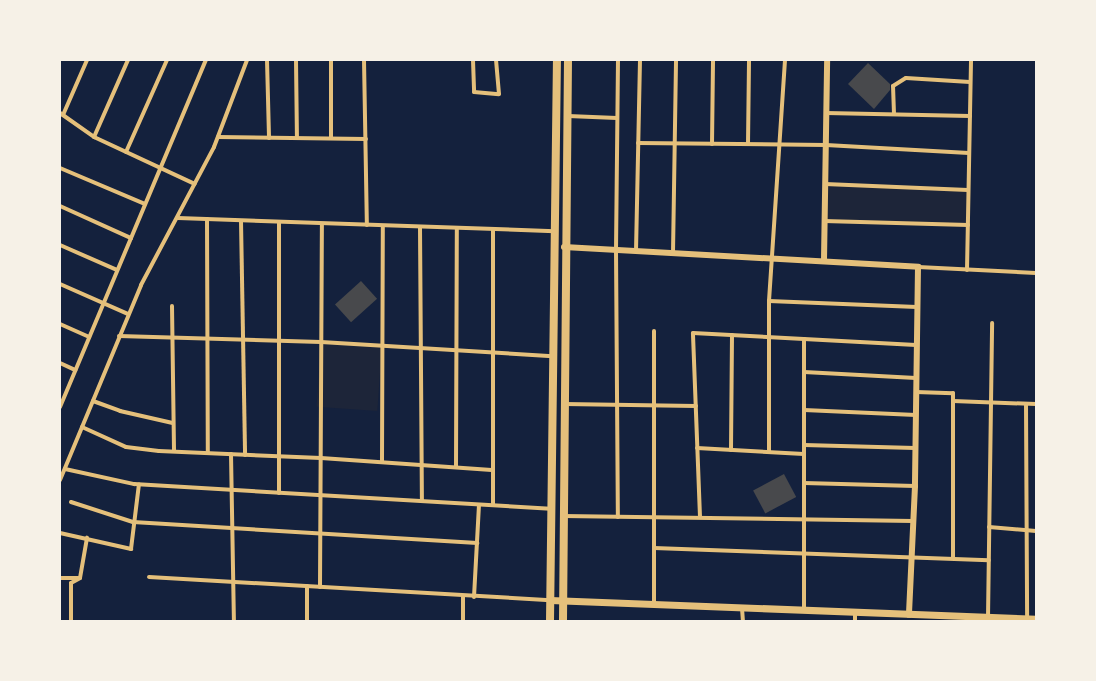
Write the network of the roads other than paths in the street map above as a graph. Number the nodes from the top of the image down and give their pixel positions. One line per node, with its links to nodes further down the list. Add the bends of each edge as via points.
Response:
1 (87, 60): 24 (street)
2 (128, 60): 29 (street)
3 (167, 60): 41 (street)
4 (206, 60): 43 (street)
5 (247, 60): 30 (street)
6 (267, 60): 31 (street)
7 (296, 60): 32 (street)
8 (331, 60): 33 (street)
9 (364, 60): 34 (street)
10 (473, 60): 11 (street, via 474,92 499,94)
11 (496, 60)
12 (556, 60): 62 (main road)
13 (568, 60): 26 (main road)
14 (618, 60): 28 (street)
15 (640, 60): 35 (street)
16 (676, 60): 36 (street)
17 (713, 60): 37 (street)
18 (749, 60): 38 (street)
19 (785, 60): 39 (street)
20 (827, 60): 23 (street)
21 (971, 60): 22 (street)
22 (970, 82): 25 (street, via 906,78 893,86); 27 (street)
23 (826, 113): 25 (street); 40 (street)
24 (62, 114): 29 (street)
25 (894, 114): 27 (street)
26 (567, 116): 28 (street); 65 (main road)
27 (970, 116): 42 (street)
28 (618, 118): 66 (street)
29 (94, 137): 41 (street)
30 (218, 137): 31 (street); 45 (street)
31 (269, 138): 32 (street)
32 (297, 138): 33 (street)
33 (331, 138): 34 (street)
34 (366, 139): 56 (street)
35 (638, 142): 36 (street); 67 (street)
36 (675, 143): 37 (street); 68 (street)
37 (712, 144): 38 (street)
38 (748, 144): 39 (street)
39 (779, 144): 40 (street); 69 (street)
40 (826, 145): 42 (street); 46 (street)
41 (126, 152): 43 (street)
42 (969, 153): 47 (street)
43 (161, 167): 45 (street); 48 (street)
44 (60, 168): 48 (street)
45 (195, 184): 50 (street)
46 (825, 184): 47 (street); 53 (street)
47 (968, 190): 57 (street)
48 (145, 204): 63 (street)
49 (60, 206): 63 (street)
50 (178, 218): 51 (street); 80 (street)
51 (207, 219): 52 (street); 89 (street)
52 (241, 221): 54 (street); 91 (street)
53 (824, 221): 57 (street); 70 (street)
54 (279, 222): 55 (street); 92 (street)
55 (322, 224): 56 (street); 93 (street)
56 (367, 225): 58 (street)
57 (968, 225): 73 (street)
58 (383, 226): 59 (street); 95 (street)
59 (420, 227): 60 (street); 96 (street)
60 (457, 228): 61 (street); 97 (street)
61 (493, 229): 62 (street); 98 (street)
62 (555, 231): 99 (main road)
63 (131, 238): 72 (street)
64 (60, 245): 72 (street)
65 (564, 247): 66 (street); 109 (main road)
66 (616, 250): 67 (street); 112 (street)
67 (636, 251): 68 (street)
68 (674, 253): 69 (street)
69 (772, 258): 70 (street); 76 (street)
70 (824, 260): 71 (street)
71 (918, 267): 73 (street); 79 (street)
72 (117, 270): 77 (street)
73 (967, 270): 74 (street)
74 (1036, 273)
75 (60, 284): 77 (street)
76 (769, 301): 79 (street); 87 (street)
77 (103, 304): 80 (street); 86 (street)
78 (172, 306): 88 (street)
79 (917, 307): 94 (street)
80 (128, 314): 85 (street)
81 (992, 323): 108 (street)
82 (60, 324): 86 (street)
83 (654, 331): 113 (street)
84 (732, 335): 87 (street); 114 (street, via 693,333); 123 (street)
85 (120, 336): 88 (street); 106 (street)
86 (89, 337): 101 (street)
87 (768, 337): 90 (street); 125 (street)
88 (173, 338): 89 (street); 118 (street)
89 (207, 339): 91 (street); 126 (street)
90 (804, 339): 94 (street); 102 (street)
91 (243, 340): 92 (street); 129 (street)
92 (279, 341): 93 (street); 130 (street)
93 (321, 342): 95 (street); 131 (street)
94 (916, 345): 103 (street)
95 (382, 346): 96 (street); 132 (street)
96 (421, 348): 97 (street); 133 (street)
97 (457, 350): 98 (street); 134 (street)
98 (494, 352): 99 (street); 136 (street)
99 (553, 356): 148 (main road)
100 (60, 363): 101 (street)
101 (75, 370): 105 (street)
102 (804, 372): 103 (street); 116 (street)
103 (916, 378): 104 (street)
104 (916, 392): 107 (street, via 953,393); 117 (street)
105 (61, 401): 115 (street)
106 (93, 401): 118 (street, via 120,411); 119 (street)
107 (952, 401): 108 (street); 167 (street)
108 (990, 403): 110 (street); 157 (street)
109 (564, 404): 112 (street); 149 (main road)
110 (1026, 404): 111 (street); 158 (street)
111 (1036, 404)
112 (617, 405): 113 (street); 150 (street)
113 (653, 405): 114 (street); 151 (street)
114 (696, 406): 121 (street)
115 (60, 407)
116 (804, 410): 117 (street); 120 (street)
117 (916, 416): 122 (street)
118 (174, 423): 124 (street)
119 (82, 427): 124 (street, via 126,447); 135 (street)
120 (804, 445): 122 (street); 128 (street)
121 (697, 448): 123 (street); 152 (street)
122 (915, 448): 140 (street)
123 (731, 450): 125 (street)
124 (174, 451): 126 (street)
125 (769, 452): 128 (street)
126 (208, 453): 127 (street)
127 (232, 454): 129 (street); 141 (street)
128 (804, 454): 138 (street)
129 (245, 455): 130 (street)
130 (279, 456): 131 (street); 142 (street)
131 (321, 458): 132 (street); 143 (street)
132 (382, 462): 133 (street)
133 (421, 465): 134 (street); 144 (street)
134 (456, 467): 136 (street)
135 (65, 469): 137 (street); 139 (street)
136 (492, 470): 147 (street)
137 (60, 480)
138 (804, 483): 140 (street); 153 (street)
139 (139, 484): 141 (street); 155 (street)
140 (915, 486): 154 (street)
141 (232, 490): 142 (street); 156 (street)
142 (279, 493): 143 (street)
143 (320, 496): 144 (street); 160 (street)
144 (422, 501): 146 (street)
145 (71, 502): 155 (street)
146 (479, 505): 147 (street); 163 (street)
147 (493, 506): 148 (street)
148 (550, 509): 177 (main road)
149 (563, 516): 150 (street); 178 (main road)
150 (618, 517): 151 (street)
151 (653, 517): 152 (street); 164 (street)
152 (700, 517): 153 (street)
153 (804, 518): 154 (street); 165 (street)
154 (913, 521): 166 (street)
155 (133, 522): 156 (street); 162 (street, via 132,549)
156 (231, 527): 160 (street); 172 (street)
157 (989, 527): 158 (street); 168 (street)
158 (1026, 530): 159 (street); 185 (street)
159 (1036, 530)
160 (320, 532): 163 (street); 174 (street)
161 (60, 533): 162 (street)
162 (86, 538): 171 (street)
163 (477, 543): 176 (street)
164 (654, 548): 165 (street); 179 (street)
165 (804, 553): 166 (street); 181 (street)
166 (912, 556): 167 (street); 183 (street)
167 (953, 558): 168 (street)
168 (989, 560): 184 (street)
169 (148, 576): 172 (street)
170 (60, 578): 171 (street)
171 (80, 578): 187 (street, via 71,583)
172 (234, 581): 173 (street); 188 (street)
173 (307, 586): 174 (street); 189 (street)
174 (320, 587): 175 (street)
175 (463, 596): 176 (street); 190 (street)
176 (474, 597): 177 (street)
177 (550, 600): 178 (main road); 191 (main road)
178 (563, 601): 179 (main road); 192 (main road)
179 (654, 604): 180 (main road)
180 (742, 608): 181 (main road); 193 (street)
181 (804, 610): 182 (main road)
182 (855, 612): 183 (main road); 194 (street)
183 (909, 614): 184 (main road)
184 (988, 618): 185 (main road)
185 (1027, 619): 186 (main road)
186 (1036, 619)
187 (71, 621)
188 (234, 621)
189 (307, 621)
190 (463, 621)
191 (550, 621)
192 (563, 621)
193 (743, 621)
194 (855, 621)

